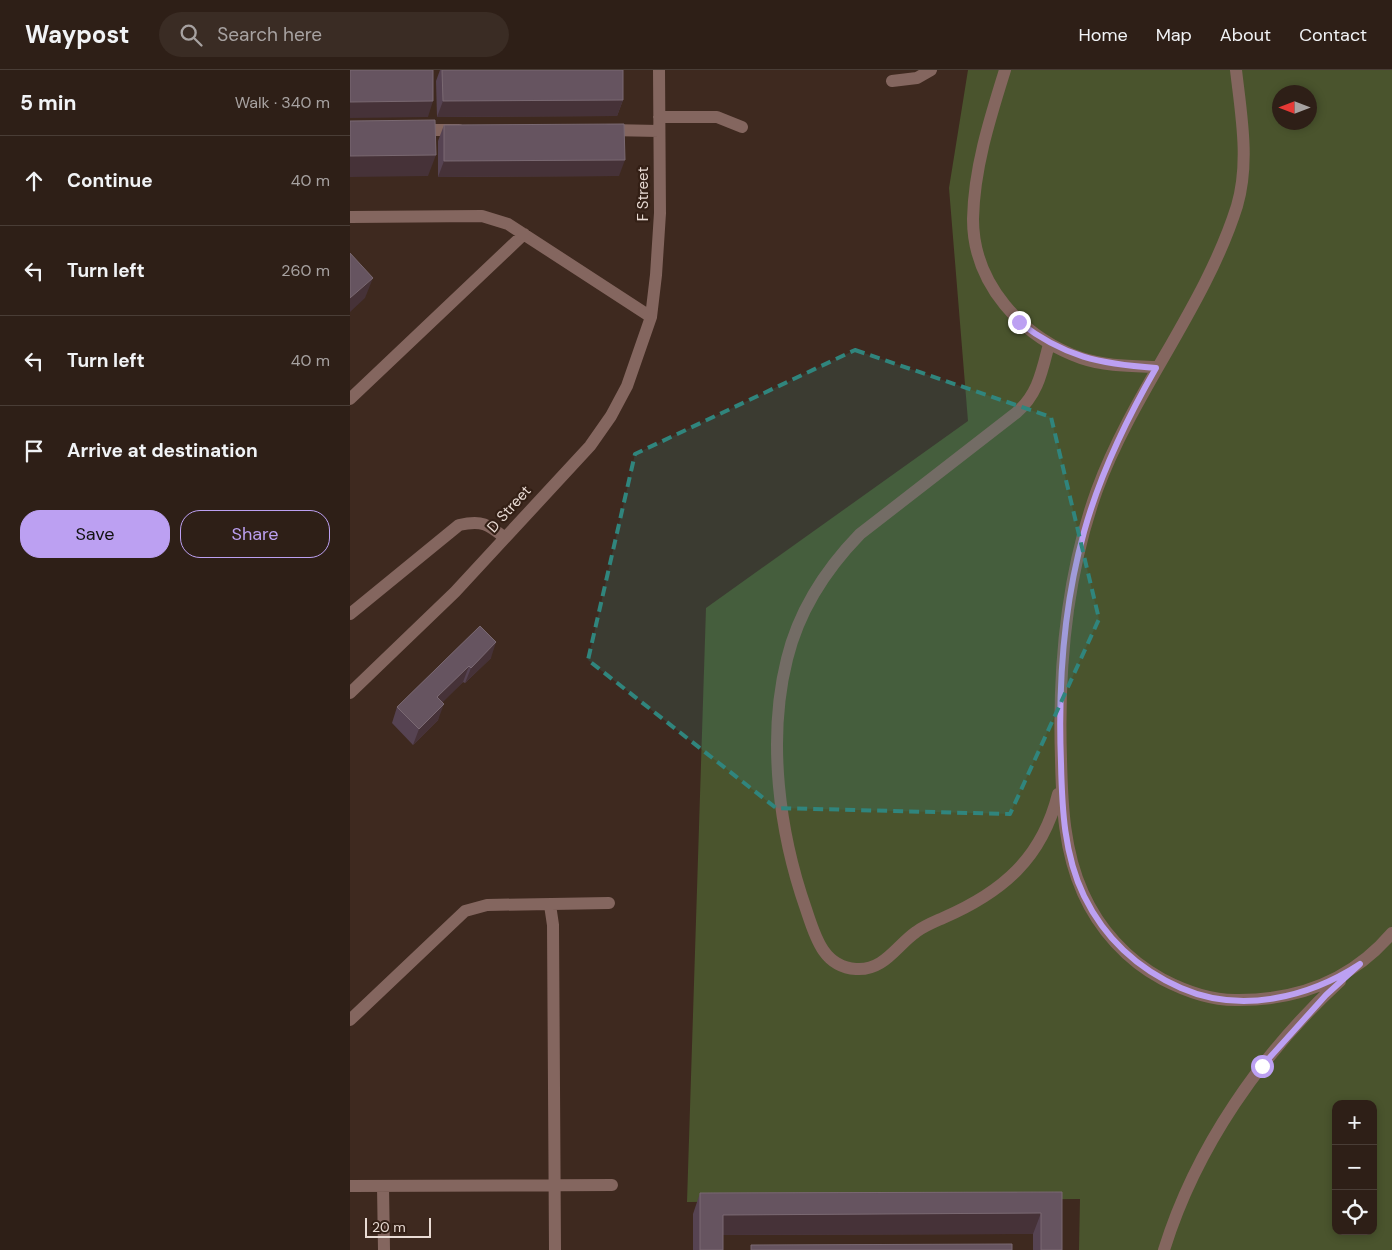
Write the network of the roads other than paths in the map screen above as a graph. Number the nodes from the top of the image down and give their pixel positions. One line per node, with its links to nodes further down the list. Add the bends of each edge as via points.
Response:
1 (659, 70): 6 (street, F Street)
2 (932, 70): 5 (street, via 917,78)
3 (1005, 70): 15 (street, via 978,174 973,220 976,240 995,293 1019,322)
4 (1236, 70): 16 (street, via 1244,154 1237,206 1210,270)
5 (892, 81)
6 (659, 117): 7 (street, via 717,117); 11 (street, F Street)
7 (742, 127)
8 (408, 130): 9 (street)
9 (476, 130)
10 (598, 130): 11 (street)
11 (659, 131): 14 (street, F Street, via 660,213)
12 (350, 217): 13 (street, via 482,216 508,224)
13 (524, 234): 14 (street); 17 (street)
14 (651, 317): 18 (street, D Street, via 627,386 611,416 590,446)
15 (1049, 344): 16 (street, via 1082,358); 21 (street, via 1039,383 1030,400 860,534 819,584 792,639 779,706 782,807 796,877 822,950 842,966 859,970 876,966 916,932 989,894 1018,869 1043,838)
16 (1156, 368): 21 (street, via 1113,451 1084,532 1070,600 1063,658)
17 (350, 399)
18 (505, 538): 19 (street, via 488,525 473,522 459,525); 20 (street, D Street, via 455,592)
19 (350, 614)
20 (350, 693)
21 (1061, 779): 25 (street, via 1070,856 1083,895 1116,944 1155,975 1208,997 1257,1000 1304,992 1334,980)
22 (609, 904): 23 (street)
23 (550, 905): 26 (street, via 487,905 465,910); 30 (street, via 553,925)
24 (1392, 933): 25 (street)
25 (1360, 964): 33 (street, via 1288,1034 1242,1093 1194,1176)
26 (350, 1020)
27 (612, 1185): 30 (street)
28 (350, 1186): 29 (street)
29 (383, 1186): 30 (street); 31 (street)
30 (555, 1186): 32 (street)
31 (384, 1250)
32 (555, 1250)
33 (1164, 1250)

